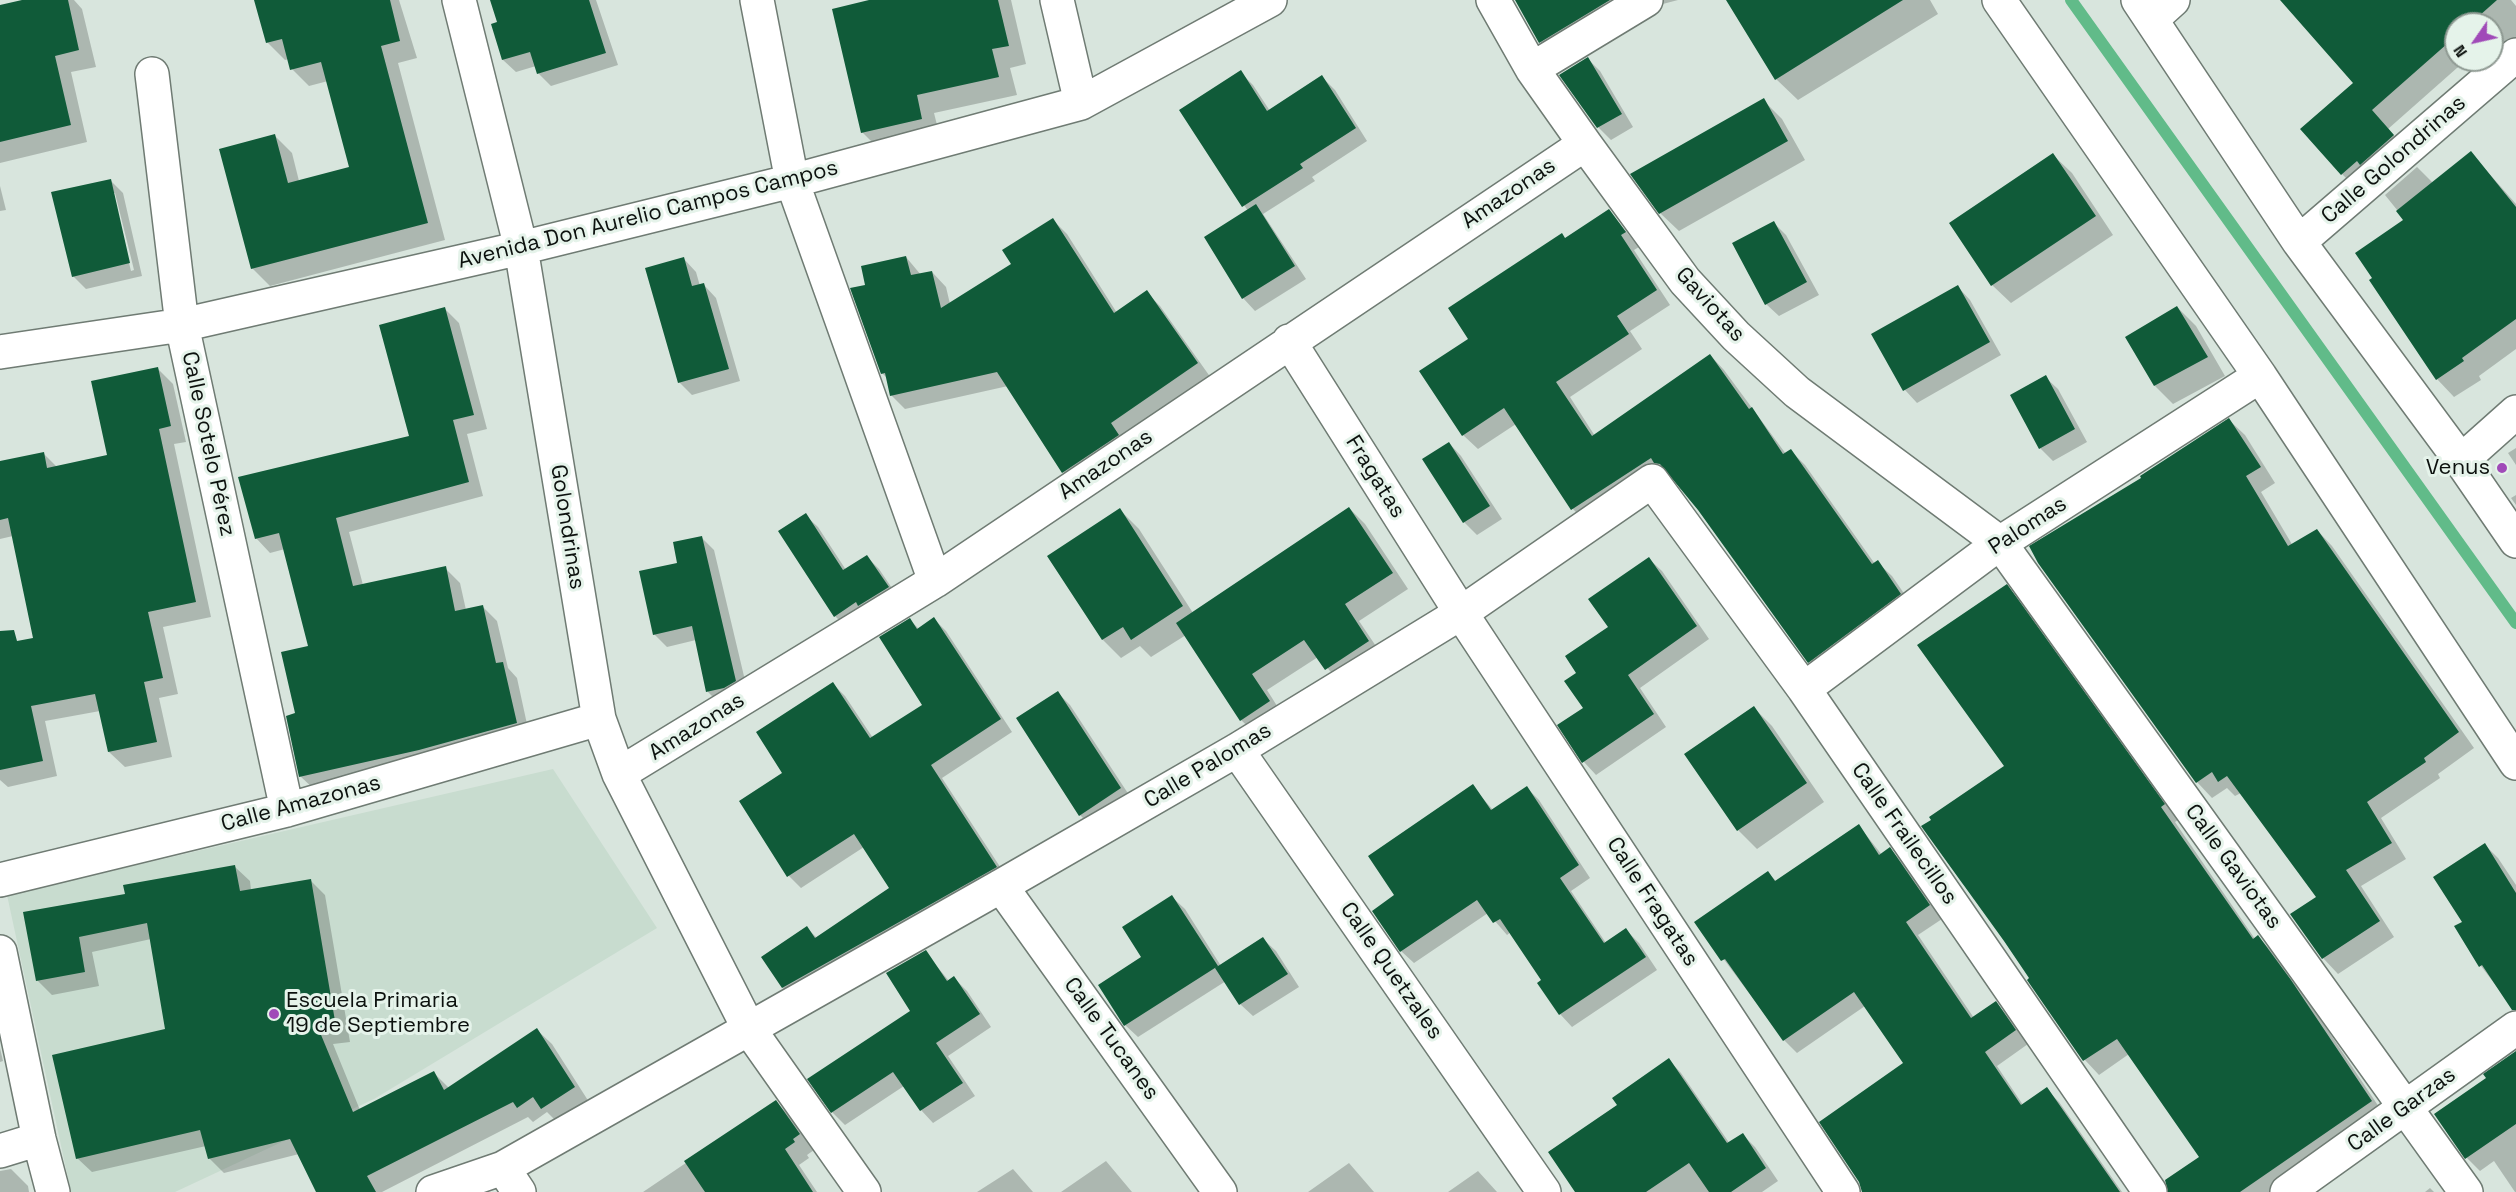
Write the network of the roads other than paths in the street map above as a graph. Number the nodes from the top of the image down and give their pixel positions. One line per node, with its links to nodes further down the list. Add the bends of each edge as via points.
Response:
1 (459, 0): 16 (street, Golondrinas)
2 (757, 0): 14 (street)
3 (1057, 0): 12 (street)
4 (1270, 0): 12 (street, Avenida Don Aurelio Campos Campos)
5 (1493, 0): 10 (street, Gaviotas)
6 (1646, 0): 10 (street)
7 (1999, 0): 20 (street)
8 (2155, 6): 15 (street)
9 (2516, 55): 15 (street, Calle Golondrinas)
10 (1533, 69): 13 (street, Gaviotas)
11 (152, 74): 17 (street, Calle Sotelo Pérez)
12 (1081, 103): 14 (street, Avenida Don Aurelio Campos Campos)
13 (1585, 144): 18 (street, Amazonas); 25 (street, Gaviotas, via 1685,281 1736,336 1797,392)
14 (792, 181): 16 (street, Avenida Don Aurelio Campos Campos); 26 (street)
15 (2300, 242): 22 (street)
16 (521, 249): 17 (street, Avenida Don Aurelio Campos Campos); 29 (street, Golondrinas)
17 (182, 325): 19 (street, Avenida Don Aurelio Campos Campos); 33 (street, Calle Sotelo Pérez)
18 (1289, 341): 26 (street, Amazonas); 27 (street, Fragatas)
19 (0, 352)
20 (2260, 376): 25 (street, Palomas); 31 (street)
21 (2516, 412): 22 (street)
22 (2461, 461): 24 (street)
23 (1652, 481): 27 (street, Calle Palomas); 28 (street, Calle Frailecillos)
24 (2516, 541)
25 (2000, 543): 28 (street, Palomas); 39 (street, Calle Gaviotas)
26 (935, 581): 32 (street, Amazonas)
27 (1461, 613): 30 (street, Calle Palomas); 48 (street, Calle Fragatas)
28 (1804, 689): 49 (street, Calle Frailecillos)
29 (599, 719): 32 (street, Golondrinas); 33 (street, Calle Amazonas)
30 (1237, 750): 35 (street, Calle Palomas); 47 (street, Calle Quetzales)
31 (2516, 763)
32 (619, 774): 38 (street, Golondrinas)
33 (286, 810): 34 (street, Calle Amazonas)
34 (0, 880)
35 (1001, 886): 38 (street, Calle Palomas); 46 (street, Calle Tucanes)
36 (0, 952): 40 (street)
37 (2516, 1028): 39 (street, Calle Garzas)
38 (749, 1029): 42 (street, Calle Palomas); 45 (street)
39 (2405, 1108): 50 (street, Calle Garzas); 51 (street, Calle Gaviotas)
40 (39, 1139): 41 (street); 43 (street)
41 (0, 1151)
42 (511, 1180): 44 (street, Calle Palomas)
43 (53, 1192)
44 (433, 1192)
45 (864, 1192)
46 (1220, 1192)
47 (1544, 1192)
48 (1843, 1192)
49 (2150, 1192)
50 (2287, 1192)
51 (2466, 1192)

